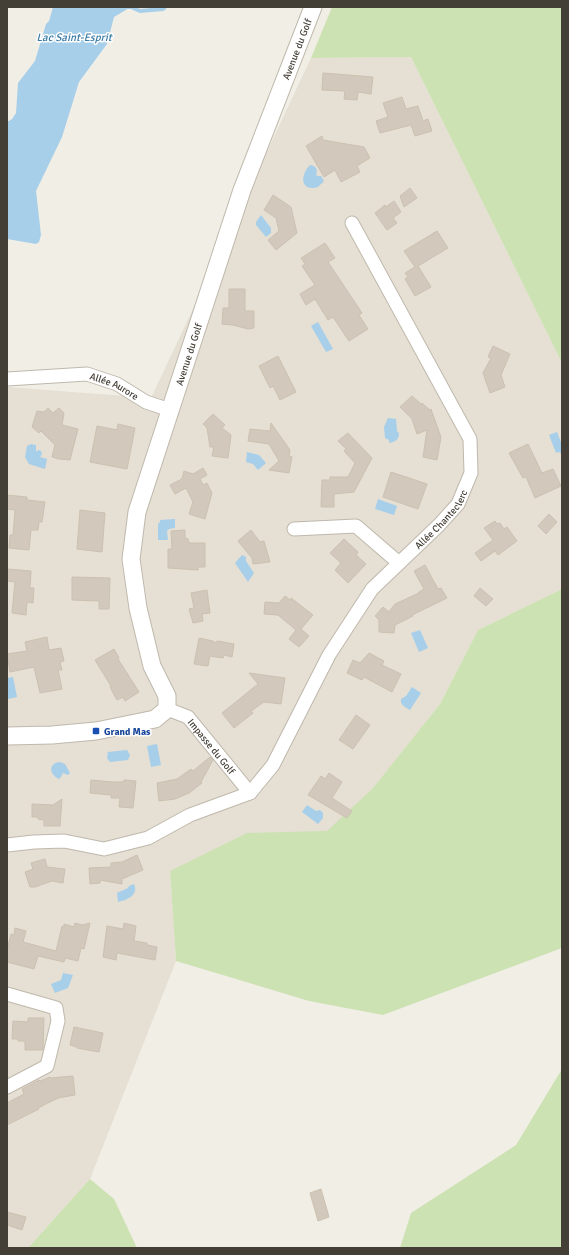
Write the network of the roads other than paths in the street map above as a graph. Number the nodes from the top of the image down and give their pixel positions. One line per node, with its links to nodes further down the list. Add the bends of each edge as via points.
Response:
1 (312, 7): 4 (street, Avenue du Golf, via 242,190)
2 (352, 223): 6 (street, Allée Chanteclerc, via 470,439 471,473 458,504)
3 (7, 379): 4 (street, Allée Aurore, via 87,374 117,384 146,402)
4 (170, 410): 7 (street, Avenue du Golf, via 137,512 131,559 138,608 152,666 167,696)
5 (294, 529): 6 (street, via 356,526)
6 (399, 564): 9 (street, Allée Chanteclerc, via 372,589 329,655 273,765)
7 (167, 709): 8 (street, via 155,719 96,731); 9 (street, Impasse du Golf, via 188,717)
8 (7, 736)
9 (250, 793): 10 (street, via 190,815 148,838 104,849 64,841)
10 (7, 845)
11 (7, 994): 12 (street, via 56,1008 58,1020 48,1066)
12 (7, 1087)

